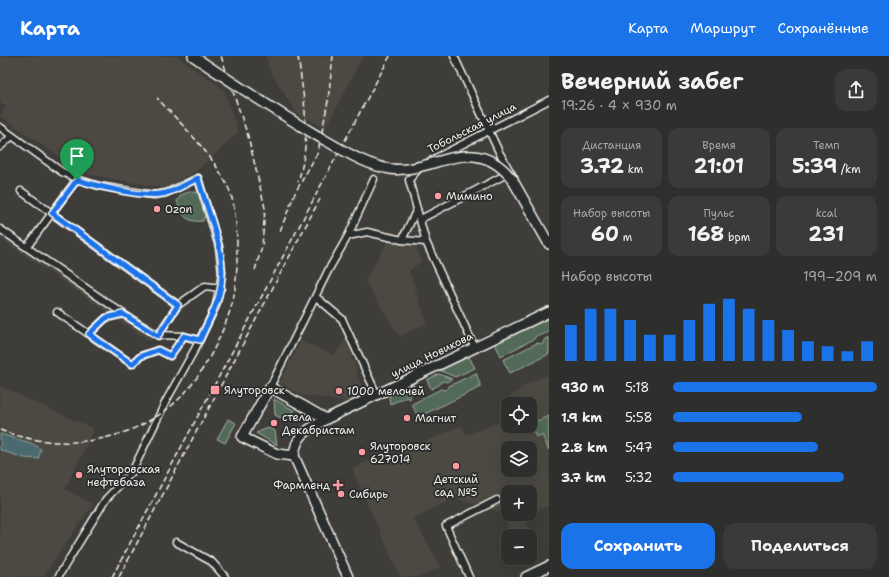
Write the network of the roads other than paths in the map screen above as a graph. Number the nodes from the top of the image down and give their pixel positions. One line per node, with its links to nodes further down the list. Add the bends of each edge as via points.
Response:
1 (454, 56): 5 (street)
2 (196, 58): 8 (street, bridge, via 260,101 355,157 376,166 393,169 413,168 464,156 491,162 503,169)
3 (549, 100): 5 (street, Тобольская улица)
4 (0, 127): 6 (street)
5 (490, 129): 12 (street, Тобольская улица, via 422,166 409,180); 13 (street, via 499,152)
6 (12, 136): 7 (street); 10 (street)
7 (0, 147)
8 (507, 177): 13 (street); 15 (street)
9 (374, 179): 17 (street)
10 (77, 180): 14 (street); 22 (street, via 154,195 166,193 198,178 219,247)
11 (21, 191): 14 (street)
12 (417, 209): 15 (street); 18 (street)
13 (531, 210): 20 (street)
14 (52, 213): 21 (street); 24 (street)
15 (419, 220): 19 (street)
16 (0, 229): 21 (street)
17 (348, 236): 18 (street, via 367,232); 23 (street)
18 (402, 240): 19 (street)
19 (426, 242): 32 (street)
20 (549, 244)
21 (27, 247): 27 (street)
22 (221, 288): 24 (street, via 205,286); 31 (street, via 216,306)
23 (316, 297): 33 (street); 34 (street, via 342,319)
24 (178, 305): 29 (street)
25 (57, 312): 28 (street)
26 (549, 312): 32 (street, улица Новикова)
27 (123, 314): 28 (street, via 106,318); 29 (street)
28 (89, 334): 30 (street, via 132,364 141,356 158,350 170,356)
29 (158, 336): 30 (street)
30 (184, 336): 31 (street)
31 (200, 340): 40 (street, via 162,408 132,472 106,499)
32 (475, 348): 34 (street, улица Новикова)
33 (270, 387): 35 (street); 36 (street, via 242,437 278,454)
34 (377, 395): 35 (street, улица Новикова)
35 (326, 419): 36 (street, улица Новикова, via 302,434)
36 (294, 456): 42 (street)
37 (497, 500): 43 (street, via 446,526)
38 (176, 542): 41 (street, via 212,562)
39 (549, 566): 44 (street)
40 (58, 577)
41 (225, 577)
42 (348, 577)
43 (469, 577)
44 (526, 577)

